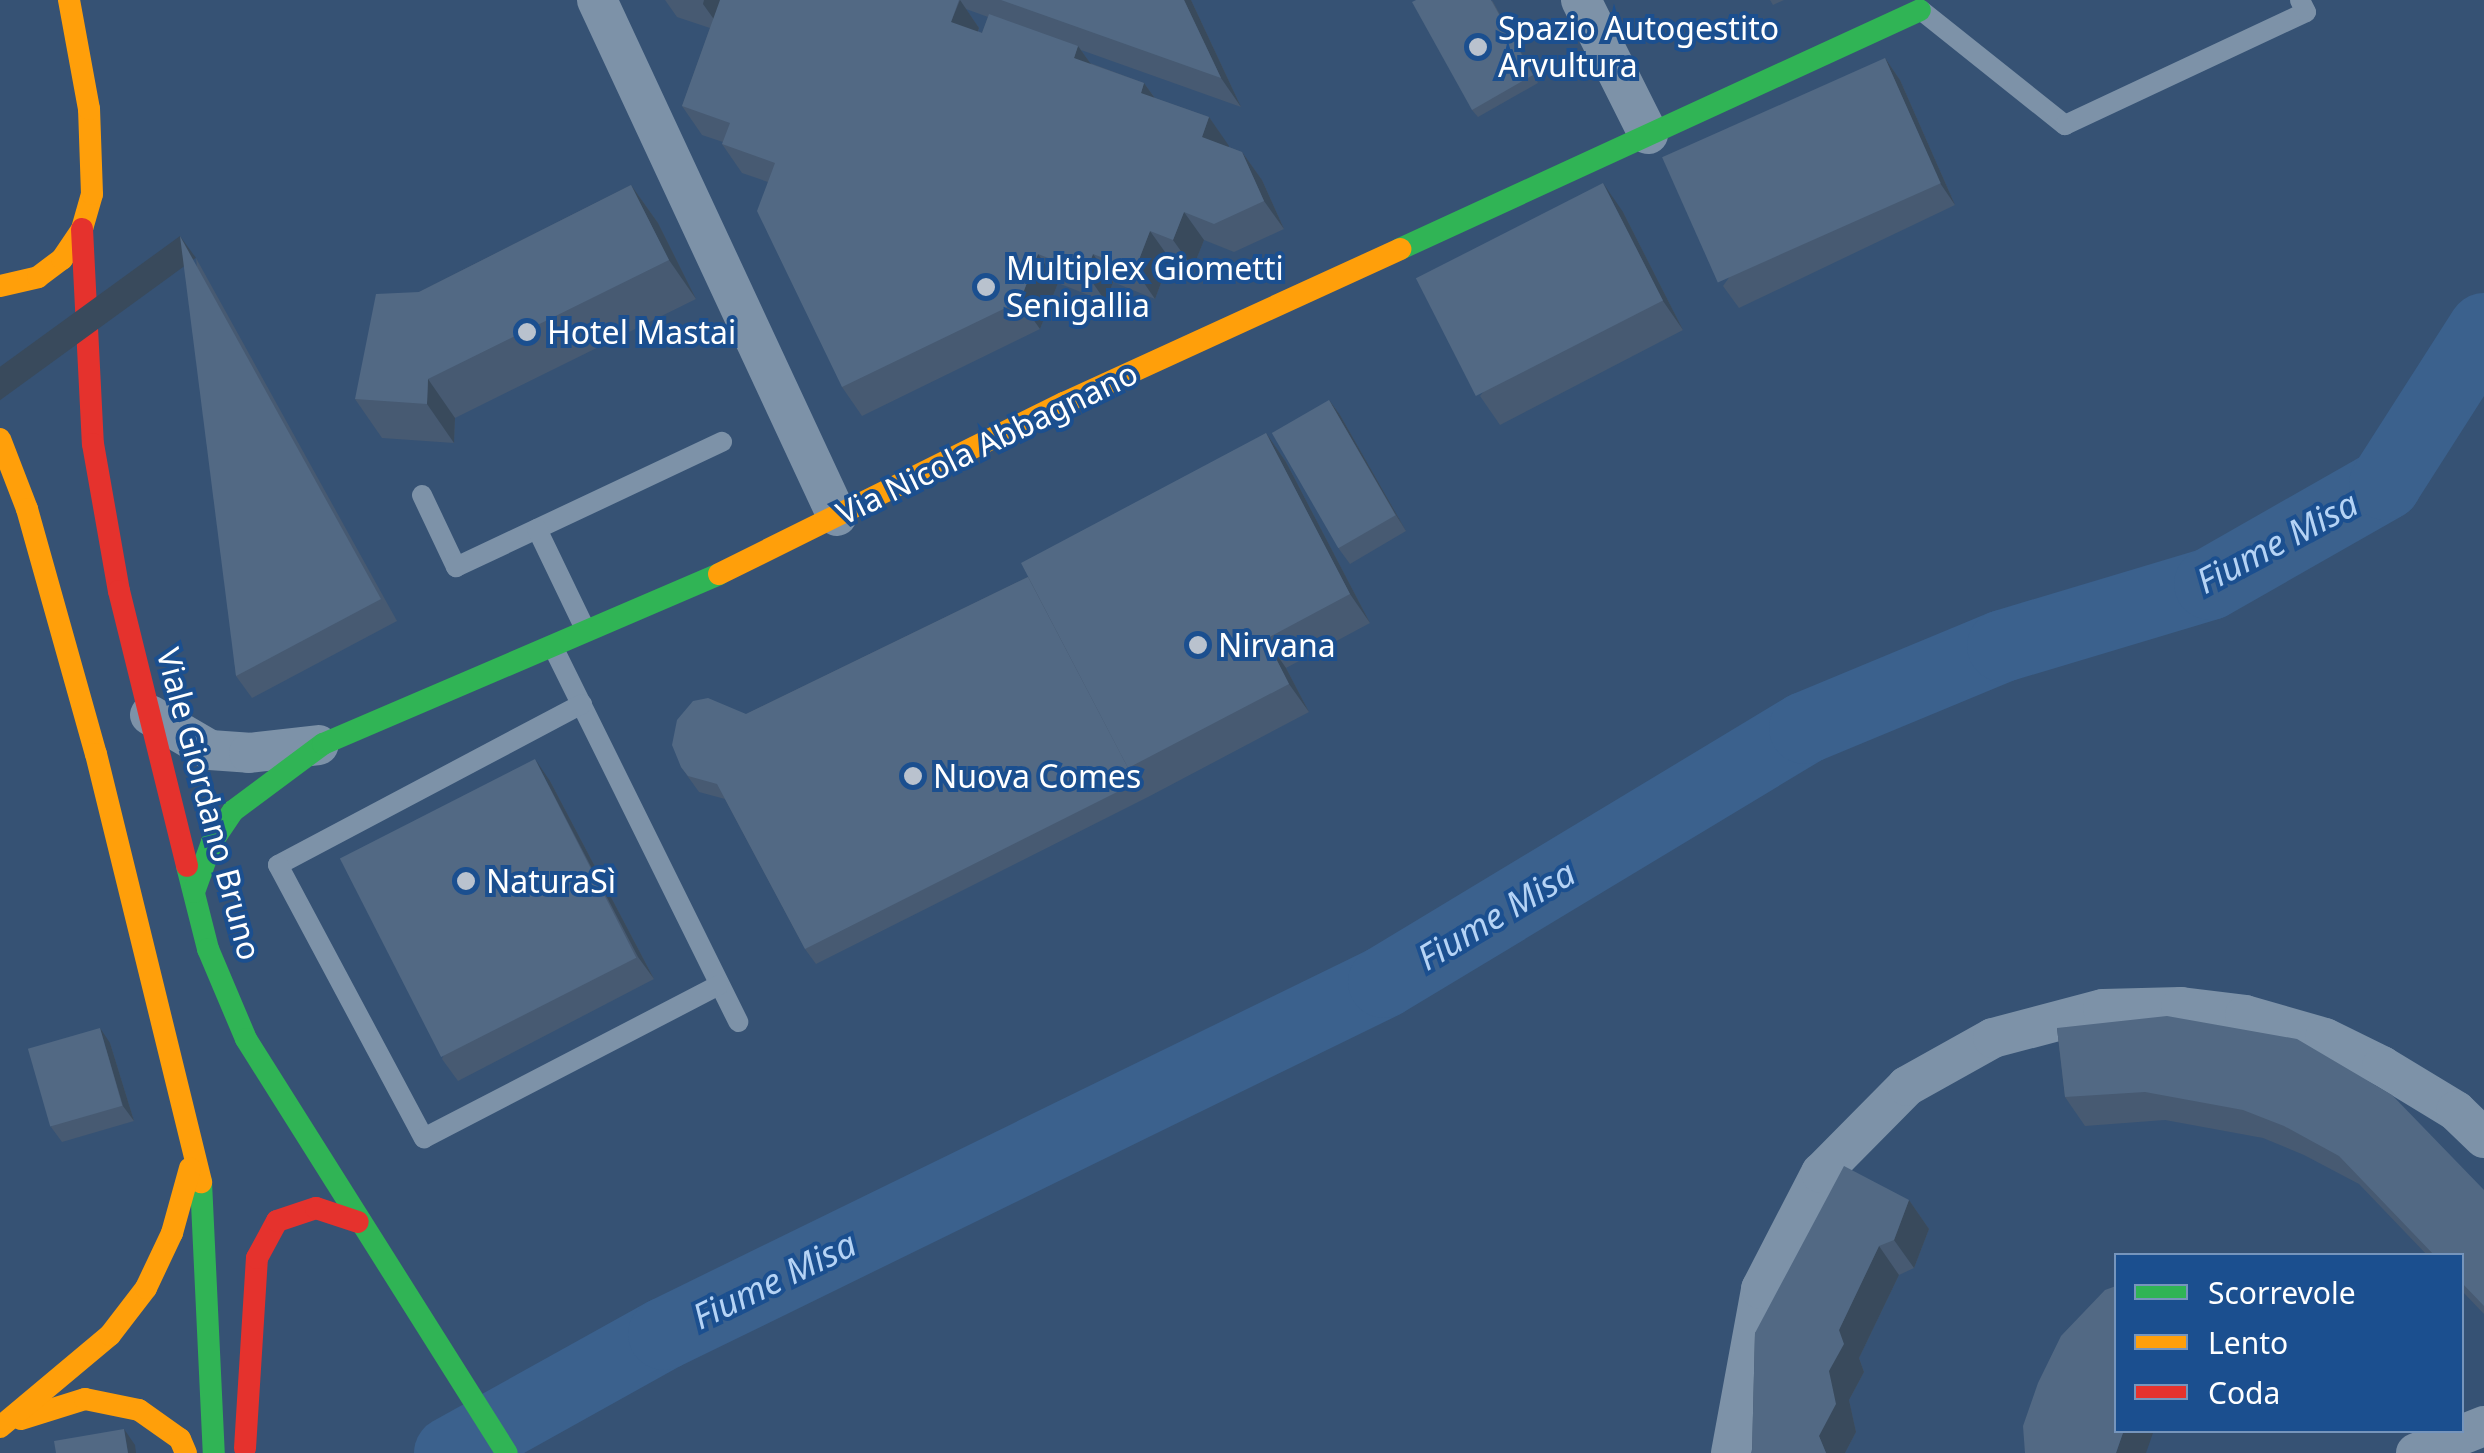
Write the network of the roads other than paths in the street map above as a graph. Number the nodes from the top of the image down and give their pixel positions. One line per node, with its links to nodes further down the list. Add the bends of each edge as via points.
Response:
1 (597, 0): 14 (street)
2 (1581, 0): 6 (street)
3 (2300, 0): 5 (lane, via 2306,12 2065,125)
4 (71, 1): 7 (main road, Viale Giordano Bruno, via 94,165)
5 (1930, 5): 6 (main road, Via Nicola Abbagnano)
6 (1648, 134): 14 (main road, Via Nicola Abbagnano, via 1064,403)
7 (82, 229): 8 (main road, Viale Giordano Bruno, via 62,259 38,277); 19 (main road, Viale Giordano Bruno, via 93,444)
8 (0, 286)
9 (0, 439): 12 (main road)
10 (722, 442): 15 (lane)
11 (422, 495): 15 (lane, via 456,567)
12 (26, 509): 13 (lane); 25 (main road, via 167,1016)
13 (0, 516)
14 (837, 516): 16 (main road, Via Nicola Abbagnano)
15 (537, 529): 16 (lane)
16 (586, 633): 17 (main road, Via Nicola Abbagnano)
17 (554, 648): 18 (lane); 20 (main road, Via Nicola Abbagnano)
18 (582, 704): 22 (lane); 22 (lane, via 278,865 424,1138)
19 (150, 715): 20 (street, Via Nicola Abbagnano, via 210,750 249,754); 21 (main road, Viale Giordano Bruno)
20 (323, 744): 21 (main road, Via Nicola Abbagnano, via 233,811 212,842)
21 (194, 892): 26 (main road, Viale Giordano Bruno, via 208,949 246,1039)
22 (719, 984): 23 (lane)
23 (738, 1022)
24 (2475, 1116): 33 (street, via 2325,1038 2245,1015 2181,1007 2103,1009 1980,1044 1907,1086 1841,1150 1801,1206 1761,1288)
25 (196, 1146): 27 (main road, via 172,1232 146,1288 110,1336); 30 (main road, via 208,1244)
26 (358, 1222): 31 (main road, via 316,1208 277,1221 258,1258); 32 (main road, Viale Giordano Bruno)
27 (2, 1426): 29 (main road, via 85,1399 140,1410 180,1439)
28 (2484, 1426): 34 (street)
29 (186, 1453)
30 (214, 1453)
31 (244, 1453)
32 (507, 1453)
33 (1731, 1453)
34 (2416, 1453)

